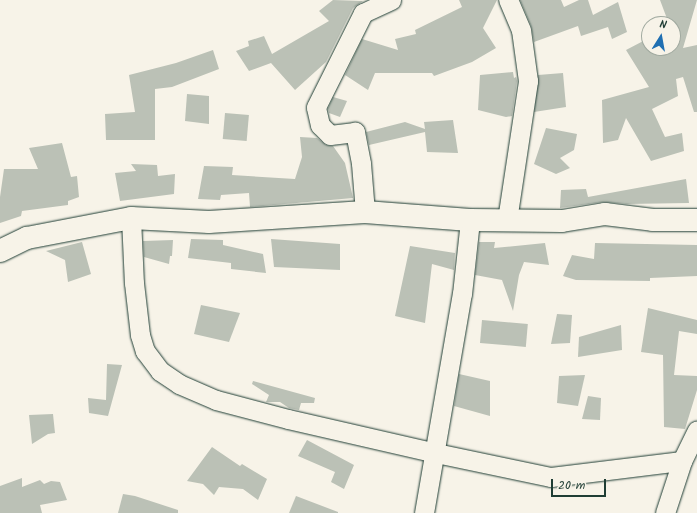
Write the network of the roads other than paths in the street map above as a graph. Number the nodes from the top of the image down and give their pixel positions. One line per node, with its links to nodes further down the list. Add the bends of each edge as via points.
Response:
1 (392, 0): 3 (street, via 363,13 316,107 320,125 330,135 355,132 361,163)
2 (508, 0): 6 (street, via 521,30 528,82)
3 (364, 212): 4 (street, via 209,222); 5 (street)
4 (130, 218): 8 (street, via 27,238); 10 (street, via 140,335 145,350 160,371 179,384 216,400)
5 (470, 220): 6 (street); 10 (street, via 462,294)
6 (507, 220): 7 (street, via 562,221 605,214 653,220)
7 (697, 220)
8 (0, 251)
9 (697, 430): 11 (street)
10 (436, 453): 11 (street, via 551,476); 12 (street)
11 (682, 461): 13 (street)
12 (424, 513)
13 (665, 513)

